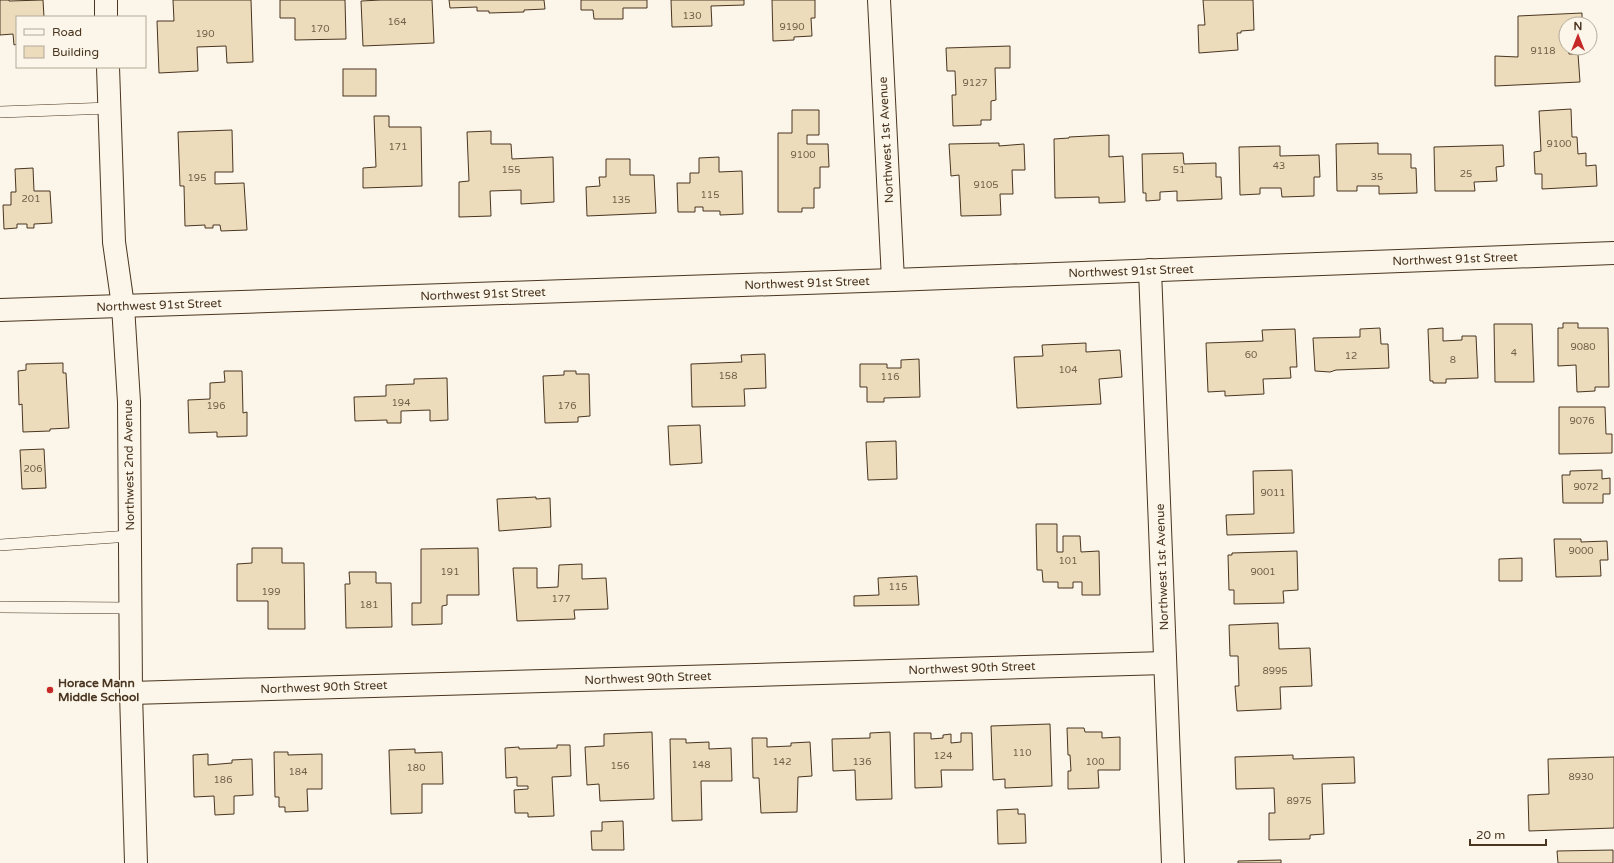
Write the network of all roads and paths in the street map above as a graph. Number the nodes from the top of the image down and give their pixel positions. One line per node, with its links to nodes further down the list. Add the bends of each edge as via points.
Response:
1 (106, 0): 3 (street)
2 (879, 0): 9 (street, Northwest 1st Avenue)
3 (106, 16)
4 (108, 68): 5 (street, Northwest 2nd Avenue)
5 (110, 108): 6 (lane); 10 (street, Northwest 2nd Avenue, via 114,242)
6 (0, 112)
7 (1614, 253): 8 (street, Northwest 91st Street)
8 (1150, 270): 9 (street, Northwest 91st Street); 16 (street, Northwest 1st Avenue)
9 (894, 280): 10 (street, Northwest 91st Street)
10 (123, 306): 11 (street, Northwest 91st Street); 12 (street, Northwest 2nd Avenue, via 128,402)
11 (0, 310)
12 (130, 536): 13 (lane); 15 (street, Northwest 2nd Avenue)
13 (0, 545)
14 (0, 607): 15 (lane)
15 (130, 608): 17 (street, Northwest 2nd Avenue)
16 (1165, 663): 17 (street, Northwest 90th Street); 19 (street, Northwest 1st Avenue)
17 (131, 693): 18 (street, Northwest 2nd Avenue)
18 (136, 863)
19 (1173, 863)

